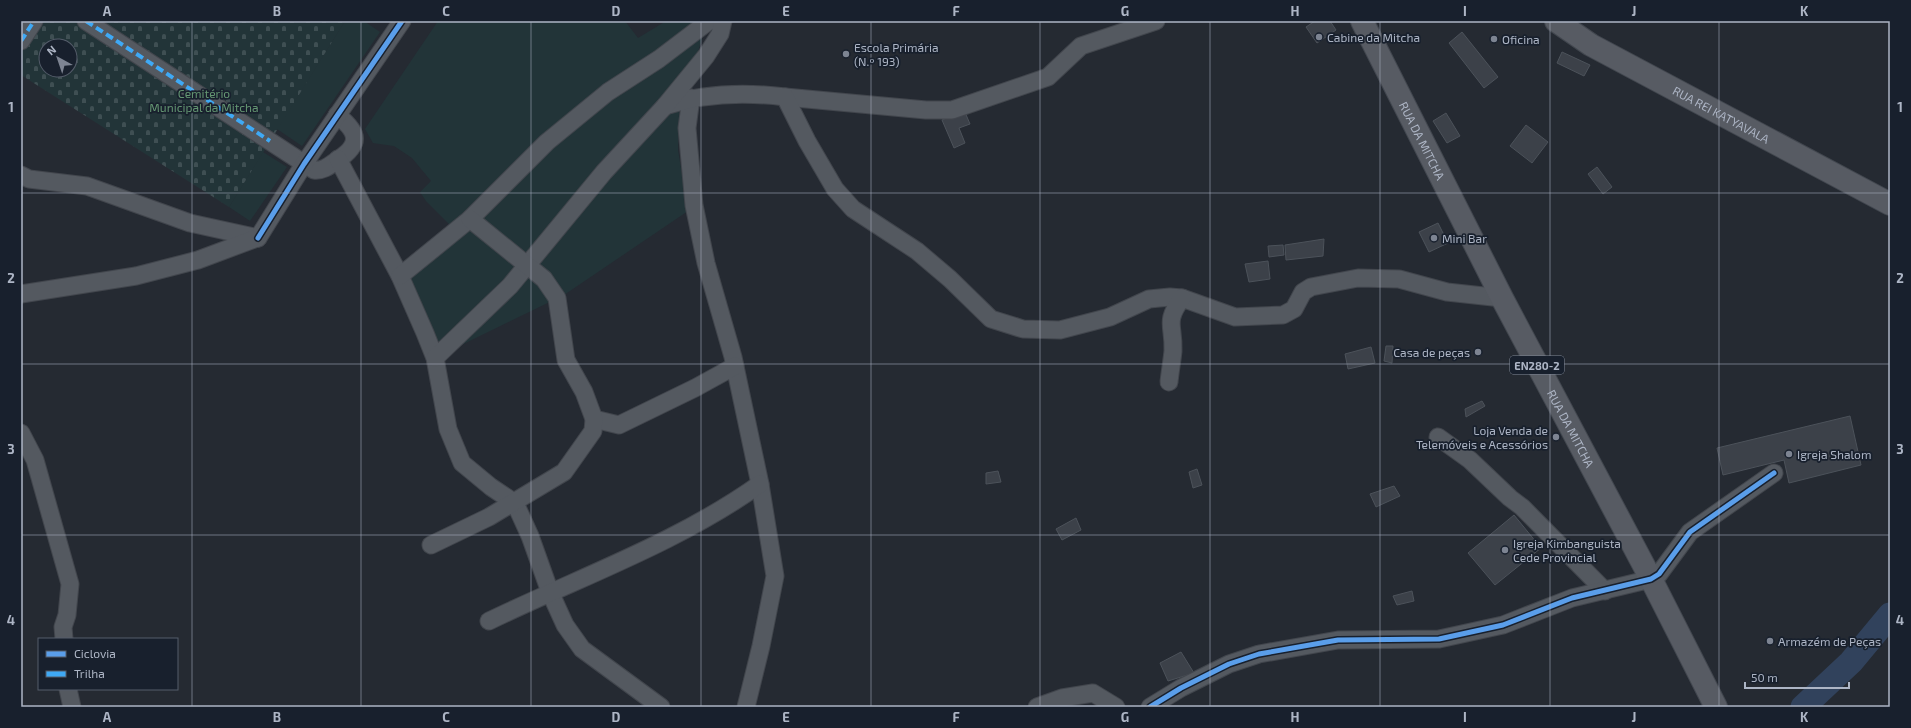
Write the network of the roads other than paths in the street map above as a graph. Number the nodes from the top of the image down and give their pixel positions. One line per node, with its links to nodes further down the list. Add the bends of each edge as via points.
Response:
1 (34, 21): 9 (street)
2 (86, 21): 15 (street)
3 (709, 21): 18 (street, via 608,92 553,137)
4 (723, 21): 12 (street, via 720,34 706,56)
5 (1156, 21): 10 (street, via 1081,46 1048,77 952,110 926,110)
6 (1362, 21): 24 (main road, RUA DA MITCHA / EN280-2)
7 (395, 23): 13 (street)
8 (1564, 24): 17 (main road, RUA REI KATYAVALA, via 1591,45)
9 (21, 41)
10 (785, 97): 11 (street, via 755,93); 23 (street, via 835,189 854,208 917,251 991,319 1023,329 1060,330 1110,317 1149,299)
11 (690, 98): 12 (street); 26 (street, via 687,128 694,205 706,263)
12 (665, 106): 20 (street, via 604,172)
13 (337, 115): 14 (street, via 347,123 354,134 352,149); 15 (street)
14 (338, 159): 15 (street, via 321,171); 21 (street)
15 (304, 164): 19 (street)
16 (24, 180): 19 (street, via 87,186 190,223)
17 (1890, 204)
18 (470, 219): 20 (street); 21 (street)
19 (258, 238): 22 (street, via 198,260 136,276)
20 (528, 266): 25 (street); 28 (street, via 544,279 557,298 566,360 584,392)
21 (400, 276): 25 (street)
22 (21, 294)
23 (1182, 298): 24 (street, via 1235,318 1283,315 1294,309 1303,292 1311,287 1358,278 1399,279 1447,292); 27 (street, via 1173,311 1170,322 1173,350)
24 (1502, 298): 35 (main road, RUA DA MITCHA / EN280-2)
25 (435, 358): 33 (street, via 448,429 462,463 490,487)
26 (735, 366): 28 (street, via 620,425); 32 (street)
27 (1169, 382)
28 (594, 419): 33 (street, via 593,431 564,472)
29 (21, 433): 39 (street, via 35,460 70,584)
30 (1438, 437): 36 (street, via 1470,460 1522,507)
31 (1774, 473): 35 (street, via 1690,532 1659,574)
32 (760, 484): 37 (street, via 729,507 670,538 593,575); 43 (street, via 775,576)
33 (515, 503): 34 (street); 37 (street)
34 (431, 545)
35 (1651, 579): 36 (street); 47 (main road, RUA DA MITCHA / EN280-2)
36 (1605, 591): 46 (street, via 1572,598 1503,625 1439,639 1338,640 1259,654 1229,664)
37 (550, 592): 38 (street); 42 (street, via 565,625 582,650)
38 (489, 621)
39 (64, 638)
40 (68, 690): 41 (street)
41 (69, 707)
42 (661, 707)
43 (746, 707)
44 (1037, 707): 45 (street, via 1062,698 1093,693)
45 (1116, 707)
46 (1150, 707)
47 (1716, 707)

